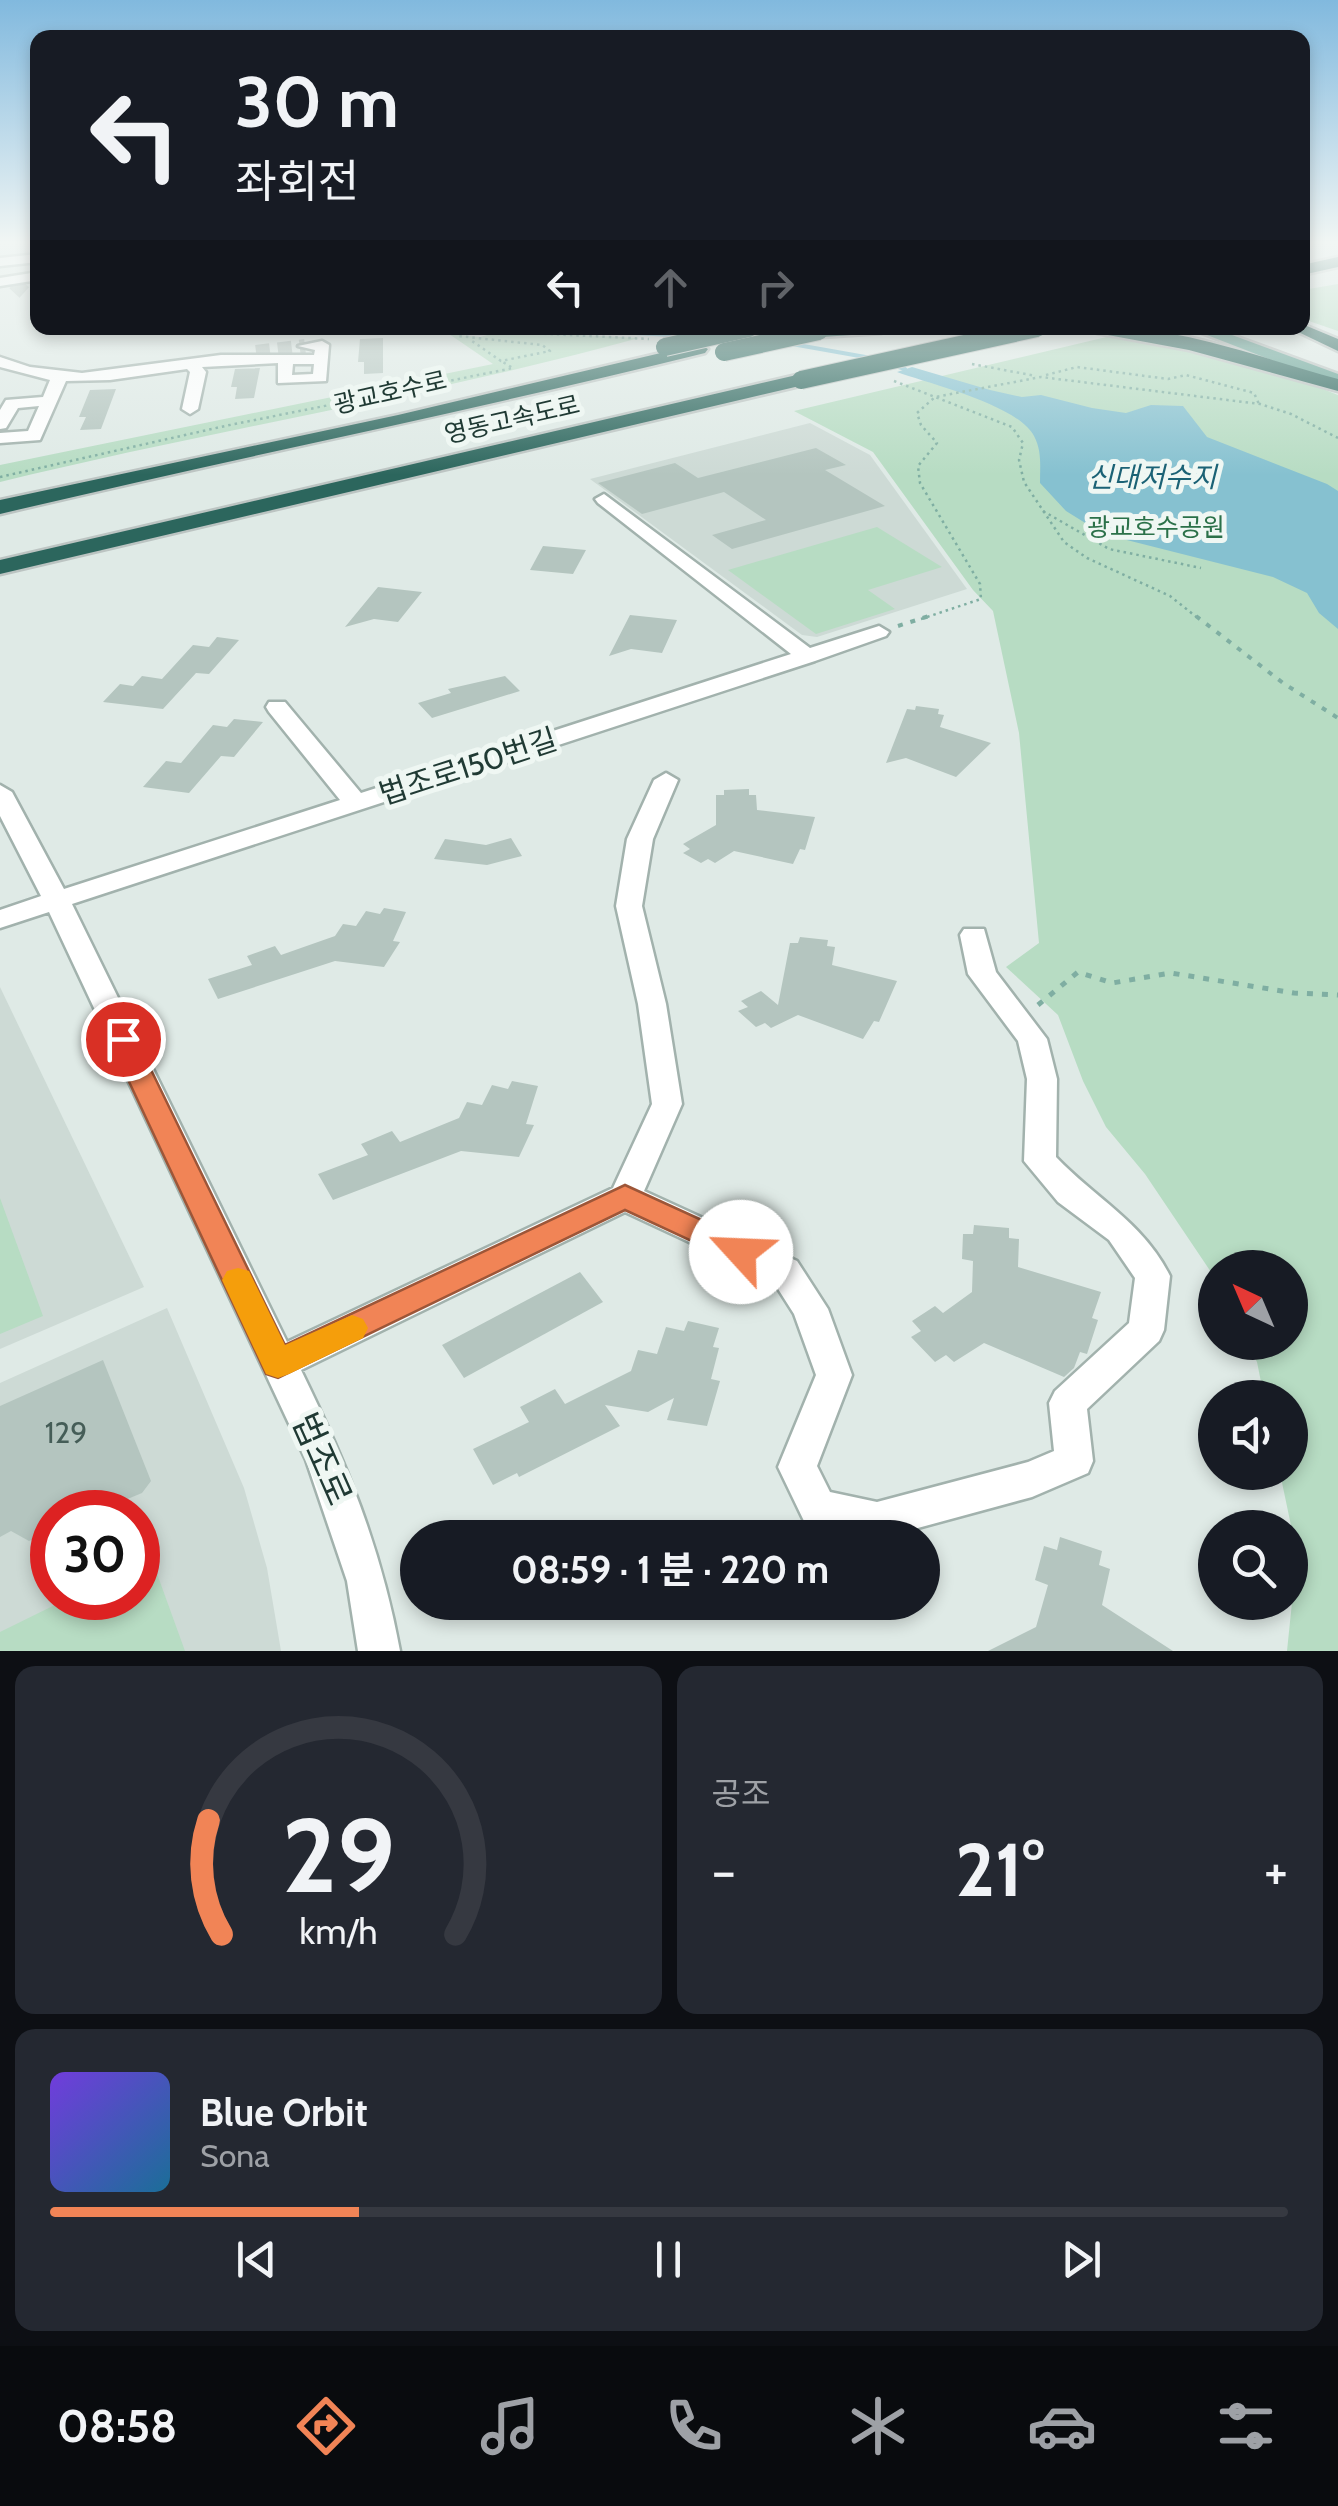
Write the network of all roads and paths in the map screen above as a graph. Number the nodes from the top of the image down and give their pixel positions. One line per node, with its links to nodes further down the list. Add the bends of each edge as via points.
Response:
1 (1310, 333): 16 (highway)
2 (458, 335): 13 (path)
3 (702, 335): 14 (highway)
4 (709, 335): 14 (highway, bridge)
5 (720, 335): 30 (highway, 광교호수로, bridge)
6 (763, 335): 14 (highway, 광교호수로)
7 (782, 335): 32 (highway, bridge, via 487,407)
8 (957, 335): 23 (highway, 영동고속도로)
9 (1001, 335): 23 (highway, 영동고속도로, bridge)
10 (1138, 335): 26 (highway)
11 (1216, 335): 26 (main road)
12 (1246, 335): 20 (main road)
13 (472, 340): 17 (path); 17 (path, via 550,351)
14 (694, 342): 30 (highway, bridge, via 638,346); 32 (highway, 광교호수로)
15 (305, 346): 19 (street, via 322,345 321,378 284,380 286,360 229,351)
16 (1338, 346)
17 (500, 360): 36 (path, via 513,368)
18 (0, 362): 21 (street)
19 (192, 364): 22 (street, via 129,375); 31 (street, via 198,372)
20 (1338, 368)
21 (24, 370): 22 (street); 25 (street)
22 (60, 376): 28 (street)
23 (793, 376): 41 (highway, 영동고속도로); 42 (highway, 영동고속도로)
24 (1041, 377): 27 (path); 29 (path); 29 (path, via 1076,367 1168,379 1186,375 1254,393)
25 (0, 378)
26 (1338, 382)
27 (935, 397): 40 (path, via 1012,428 1023,443 1024,482); 44 (path, via 917,413 937,442 918,466 920,483 980,584 981,599)
28 (49, 401): 33 (street, via 12,402); 34 (street, via 34,436)
29 (1260, 404): 35 (path)
30 (374, 408): 37 (highway, 광교호수로)
31 (190, 409)
32 (398, 421): 39 (highway, 광교호수로)
33 (0, 424)
34 (0, 438)
35 (1338, 438)
36 (0, 477)
37 (0, 491)
38 (604, 499): 45 (street)
39 (0, 507)
40 (1041, 510): 43 (path, via 1109,549); 47 (path, via 1073,549 1190,610)
41 (0, 552)
42 (0, 567)
43 (1201, 568)
44 (879, 632): 45 (street, 법조로150번길)
45 (807, 656): 50 (street, 법조로150번길)
46 (277, 707): 50 (street)
47 (1338, 718)
48 (666, 780): 56 (street, via 640,839 629,906 667,1104)
49 (0, 792): 51 (street, 법조로)
50 (356, 803): 51 (street, 법조로150번길)
51 (57, 901): 52 (street, 법조로150번길); 57 (street, 법조로)
52 (0, 918)
53 (974, 935): 56 (street, via 982,974 1032,1038 1042,1079 1040,1162 1121,1231 1153,1276 1146,1330 1068,1403 1074,1461 1032,1479 877,1520 818,1508 797,1468 834,1375 810,1309 785,1271)
54 (1338, 994): 55 (path, via 1294,994 1171,974 1112,982 1078,972)
55 (1038, 1005)
56 (625, 1197): 57 (street)
57 (278, 1364): 58 (street, 법조로, via 346,1513)
58 (379, 1651)

